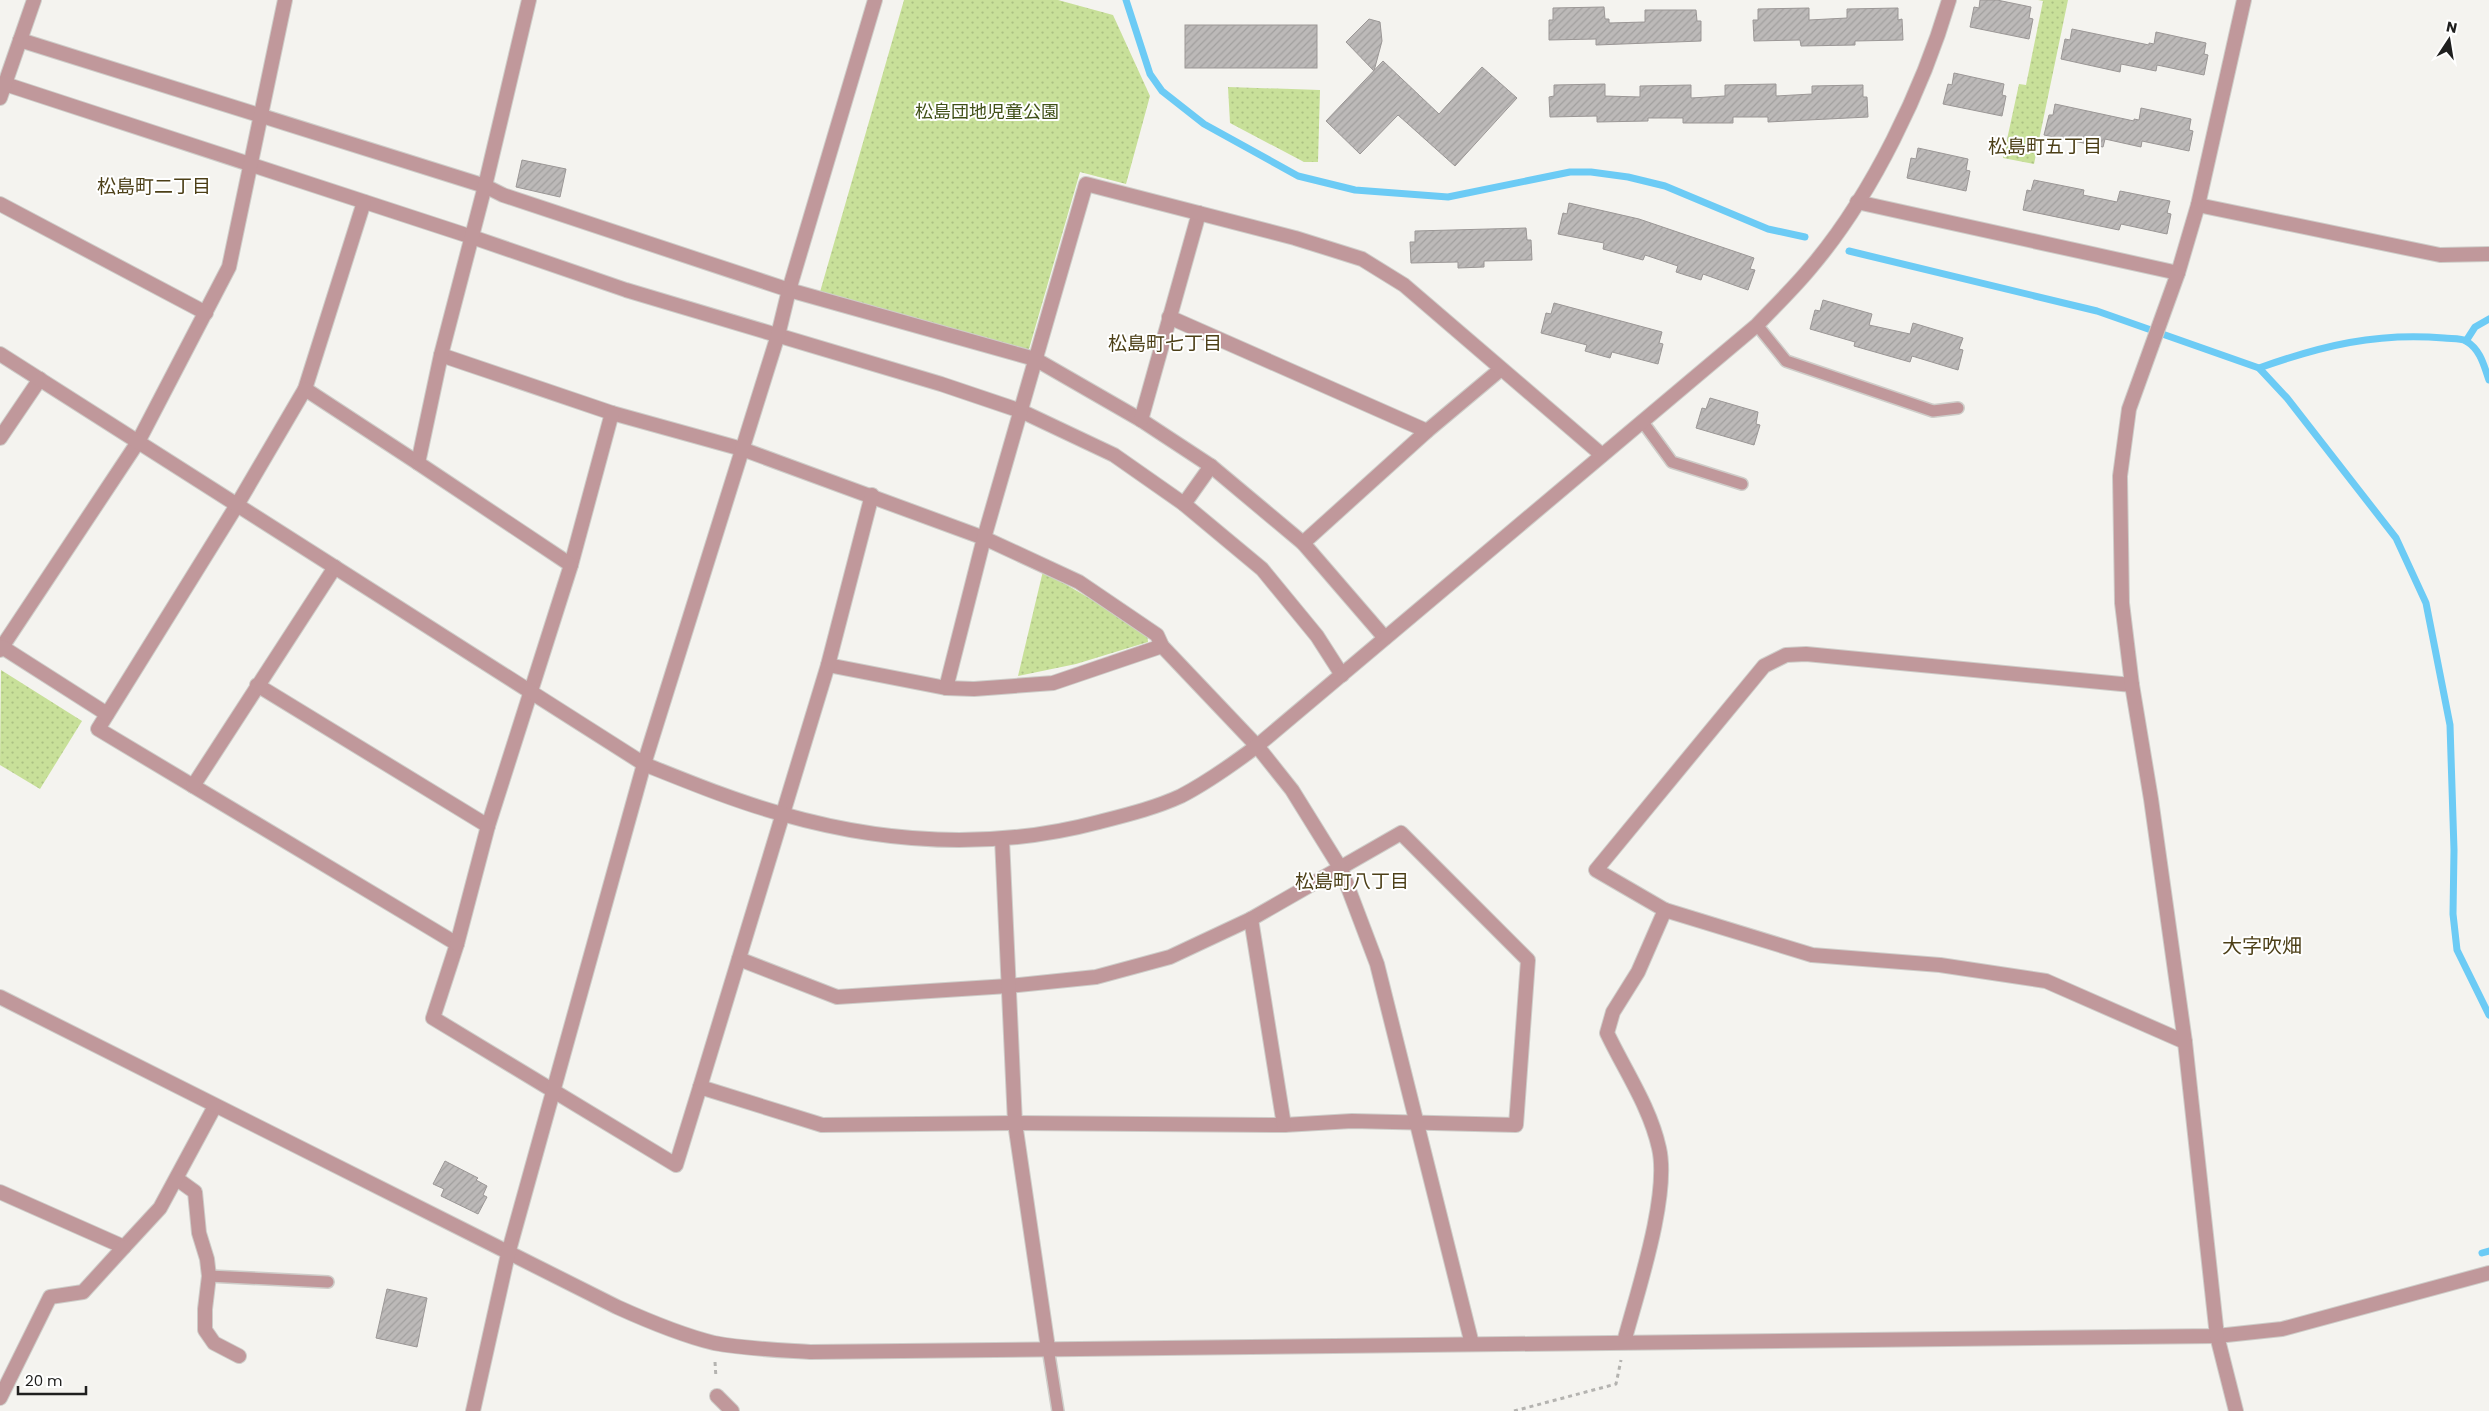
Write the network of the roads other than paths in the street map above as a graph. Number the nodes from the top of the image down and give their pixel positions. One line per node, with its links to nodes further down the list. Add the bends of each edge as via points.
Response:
1 (34, 0): 7 (street)
2 (285, 0): 10 (street)
3 (529, 0): 12 (street)
4 (875, 0): 21 (street)
5 (1949, 0): 14 (street, via 1937,41 1917,88)
6 (2244, 0): 16 (street)
7 (20, 40): 8 (street); 10 (street)
8 (5, 84): 9 (street); 11 (street)
9 (0, 98)
10 (260, 117): 11 (street); 12 (street)
11 (249, 165): 13 (street); 22 (street, via 229,268)
12 (485, 186): 18 (street); 21 (street, via 503,195)
13 (364, 202): 18 (street); 31 (street)
14 (1857, 202): 20 (street); 24 (street, via 1813,265)
15 (0, 204): 22 (street)
16 (2198, 205): 19 (street, via 2440,255); 20 (street)
17 (1199, 213): 23 (street); 28 (street, via 1086,184); 29 (street, via 1362,259 1404,285)
18 (472, 237): 25 (street, via 626,290); 27 (street)
19 (2489, 254)
20 (2178, 273): 58 (street, via 2129,409 2120,476 2122,603)
21 (789, 290): 25 (street); 28 (street)
22 (206, 314): 39 (street)
23 (1169, 317): 35 (street); 37 (street)
24 (1757, 325): 32 (lane, via 1786,361 1933,411); 36 (street)
25 (778, 335): 33 (street, via 941,384); 40 (street)
26 (0, 354): 30 (street)
27 (441, 355): 34 (street); 42 (street)
28 (1035, 360): 33 (street); 35 (street)
29 (1501, 369): 37 (street); 41 (street)
30 (40, 379): 38 (street); 39 (street)
31 (305, 389): 42 (street); 47 (street)
32 (1958, 408)
33 (1021, 412): 46 (street, via 1114,455); 48 (street)
34 (612, 413): 40 (street); 50 (street)
35 (1141, 420): 43 (street)
36 (1642, 421): 41 (street); 44 (lane, via 1672,462)
37 (1427, 431): 49 (street)
38 (0, 438)
39 (138, 442): 47 (street); 54 (street)
40 (742, 450): 45 (street); 63 (street)
41 (1602, 456): 52 (street)
42 (418, 463): 50 (street)
43 (1211, 466): 46 (street); 49 (street)
44 (1742, 484)
45 (872, 496): 48 (street); 55 (street)
46 (1184, 504): 56 (street, via 1262,570 1317,636)
47 (237, 505): 51 (street); 61 (street)
48 (984, 538): 53 (street, via 1079,582 1157,635); 59 (street)
49 (1303, 544): 52 (street)
50 (571, 566): 60 (street)
51 (335, 567): 57 (street); 60 (street)
52 (1385, 638): 56 (street)
53 (1162, 646): 59 (street, via 1053,683); 62 (street)
54 (1, 649): 61 (street)
55 (828, 665): 59 (street); 65 (street)
56 (1342, 675): 62 (street)
57 (256, 685): 64 (street); 66 (street)
58 (2132, 685): 69 (street, via 1806,654 1786,655 1764,666 1596,870); 75 (street, via 2152,799)
59 (946, 688)
60 (532, 693): 63 (street); 66 (street)
61 (107, 714): 64 (street, via 98,729)
62 (1257, 746): 67 (street, via 1181,796 1137,812 1059,833); 68 (street, via 1292,790)
63 (644, 764): 65 (street); 77 (street)
64 (193, 786): 71 (street)
65 (783, 815): 67 (street, via 863,832 939,842); 72 (street)
66 (488, 826): 71 (street)
67 (1002, 839): 73 (street)
68 (1341, 869): 70 (street); 79 (street, via 1378,964); 79 (street, via 1401,833 1528,960 1516,1125)
69 (1665, 910): 75 (street, via 1812,955 1940,965 2046,981); 90 (street, via 1638,972 1613,1012 1607,1033 1648,1112 1660,1149 1661,1181 1653,1231)
70 (1251, 920): 73 (street, via 1170,957 1096,977); 81 (street)
71 (457, 944): 77 (street, via 434,1018)
72 (739, 959): 73 (street, via 837,997); 76 (street)
73 (1008, 986): 80 (street)
74 (0, 997): 78 (street)
75 (2184, 1042): 89 (street)
76 (700, 1087): 77 (street, via 676,1165); 80 (street, via 822,1125)
77 (552, 1092): 85 (street)
78 (215, 1106): 82 (street); 85 (street)
79 (1416, 1122): 81 (street); 91 (street)
80 (1015, 1123): 81 (street); 92 (street)
81 (1284, 1125)
82 (177, 1179): 84 (street, via 160,1208); 87 (street, via 195,1192 199,1233)
83 (0, 1192): 84 (street)
84 (124, 1247): 95 (street, via 83,1292 50,1298)
85 (508, 1254): 92 (street, via 662,1326 714,1342 757,1349 810,1352); 96 (street)
86 (2489, 1274): 89 (street, via 2282,1329)
87 (209, 1276): 88 (lane); 93 (street, via 204,1309 205,1330 214,1343)
88 (328, 1282)
89 (2217, 1336): 90 (street); 99 (street)
90 (1624, 1342): 91 (street)
91 (1472, 1344): 92 (street)
92 (1048, 1348): 98 (lane)
93 (239, 1356)
94 (717, 1396): 97 (street)
95 (0, 1398)
96 (473, 1411)
97 (732, 1411)
98 (1058, 1411)
99 (2236, 1411)

